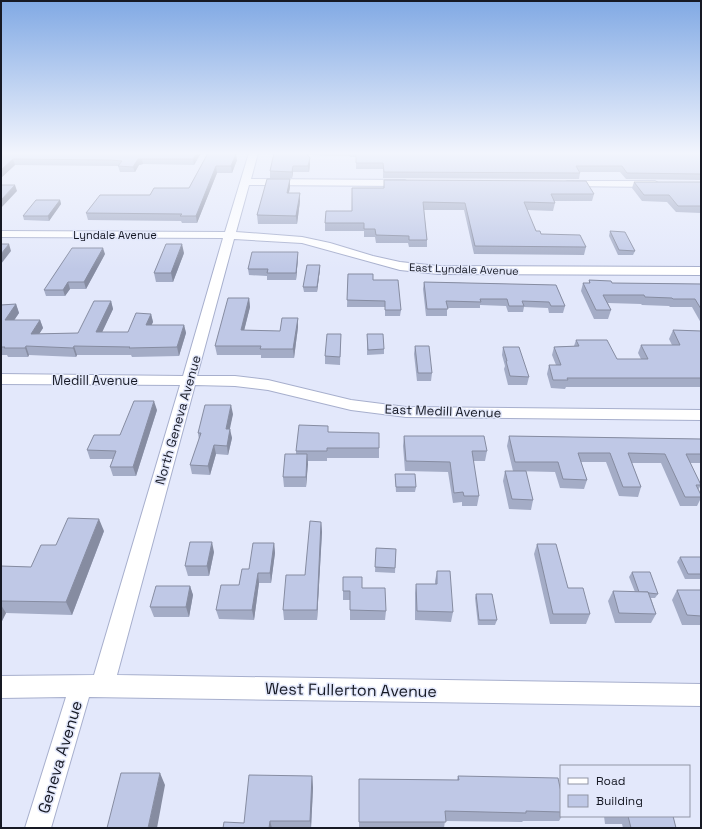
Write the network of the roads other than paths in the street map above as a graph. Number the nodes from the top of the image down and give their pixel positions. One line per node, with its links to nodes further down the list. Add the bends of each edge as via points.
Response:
1 (242, 192): 3 (street, North Geneva Avenue)
2 (1, 234): 3 (street, Lyndale Avenue)
3 (230, 235): 4 (street, East Lyndale Avenue, via 302,240 400,266 438,270); 6 (street, North Geneva Avenue)
4 (701, 271)
5 (1, 379): 6 (street, Medill Avenue)
6 (189, 380): 7 (street, East Medill Avenue, via 268,385 351,405 406,412); 8 (street, North Geneva Avenue)
7 (701, 415)
8 (92, 686): 9 (street, West Fullerton Avenue); 10 (street, West Fullerton Avenue); 11 (street, Geneva Avenue)
9 (1, 687)
10 (701, 695)
11 (38, 828)

